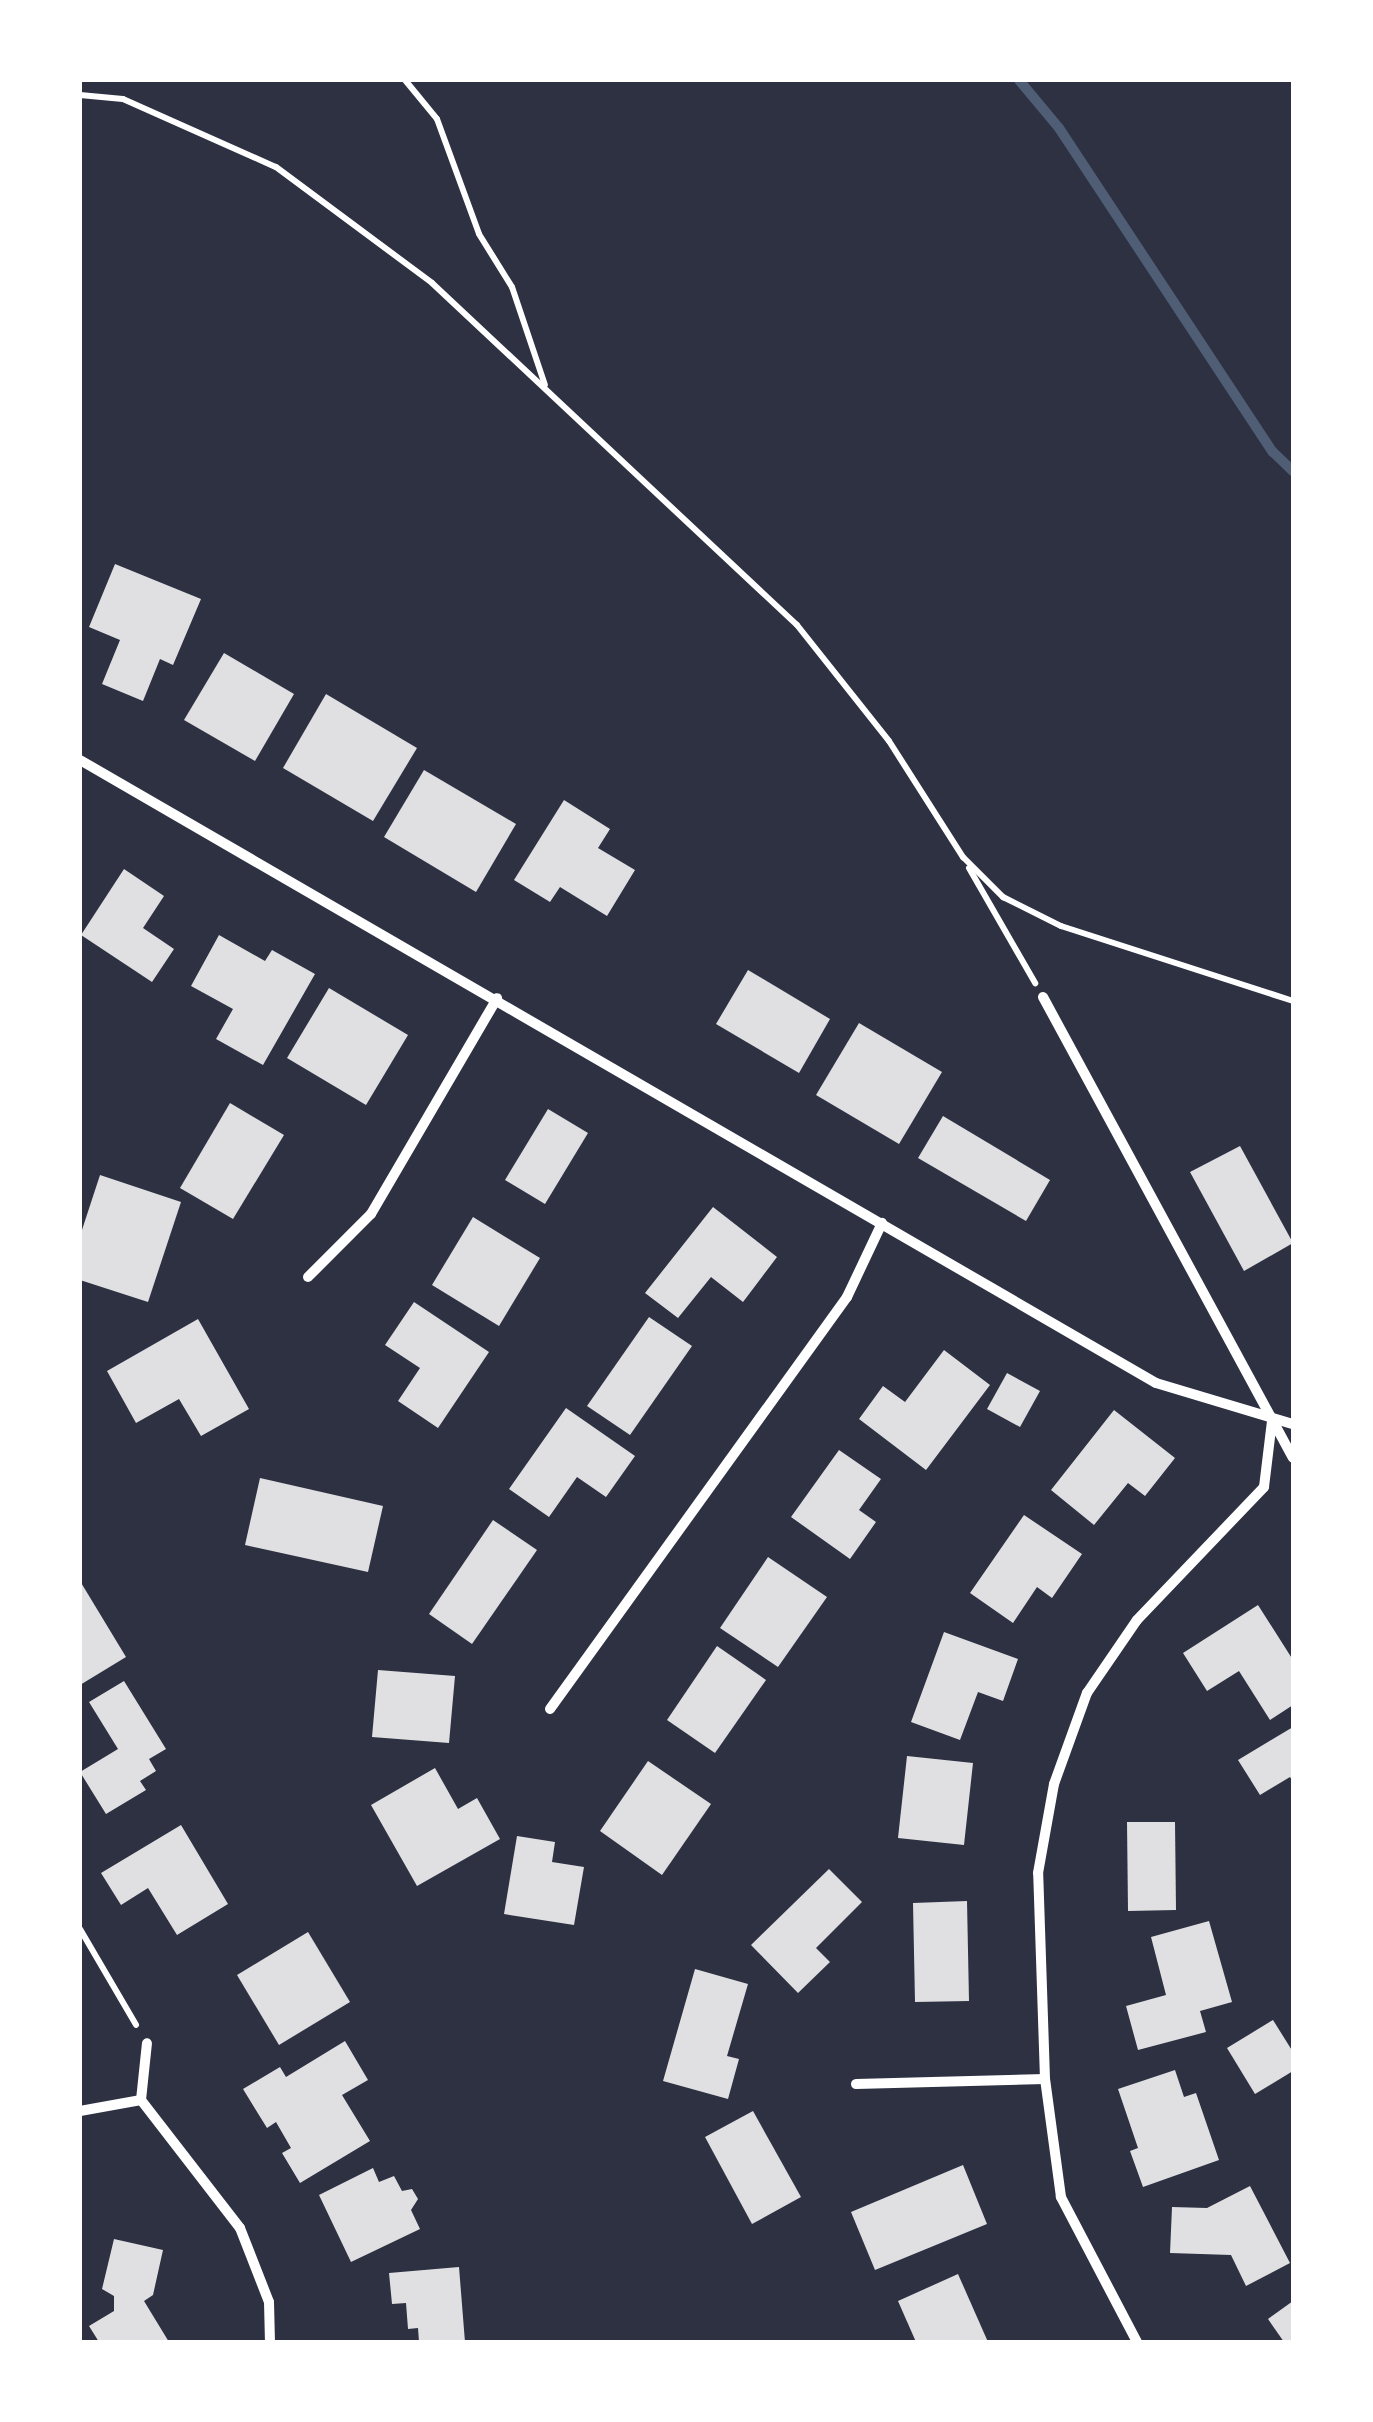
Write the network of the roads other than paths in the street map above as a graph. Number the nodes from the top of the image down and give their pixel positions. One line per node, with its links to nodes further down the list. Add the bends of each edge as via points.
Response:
1 (80, 760): 3 (street)
2 (1043, 997): 6 (street)
3 (497, 998): 4 (street); 5 (street, via 371,1214)
4 (882, 1223): 6 (street, via 1156,1383); 9 (street, via 847,1297)
5 (308, 1277)
6 (1272, 1421): 7 (street); 8 (street); 11 (street, via 1264,1487 1137,1620 1088,1693 1054,1784 1038,1873)
7 (1293, 1424)
8 (1293, 1458)
9 (550, 1709)
10 (147, 2044): 13 (street)
11 (1045, 2080): 12 (street); 16 (street, via 1061,2196)
12 (856, 2084)
13 (141, 2100): 14 (street); 15 (street, via 240,2228 269,2302)
14 (80, 2110)
15 (270, 2342)
16 (1137, 2342)

